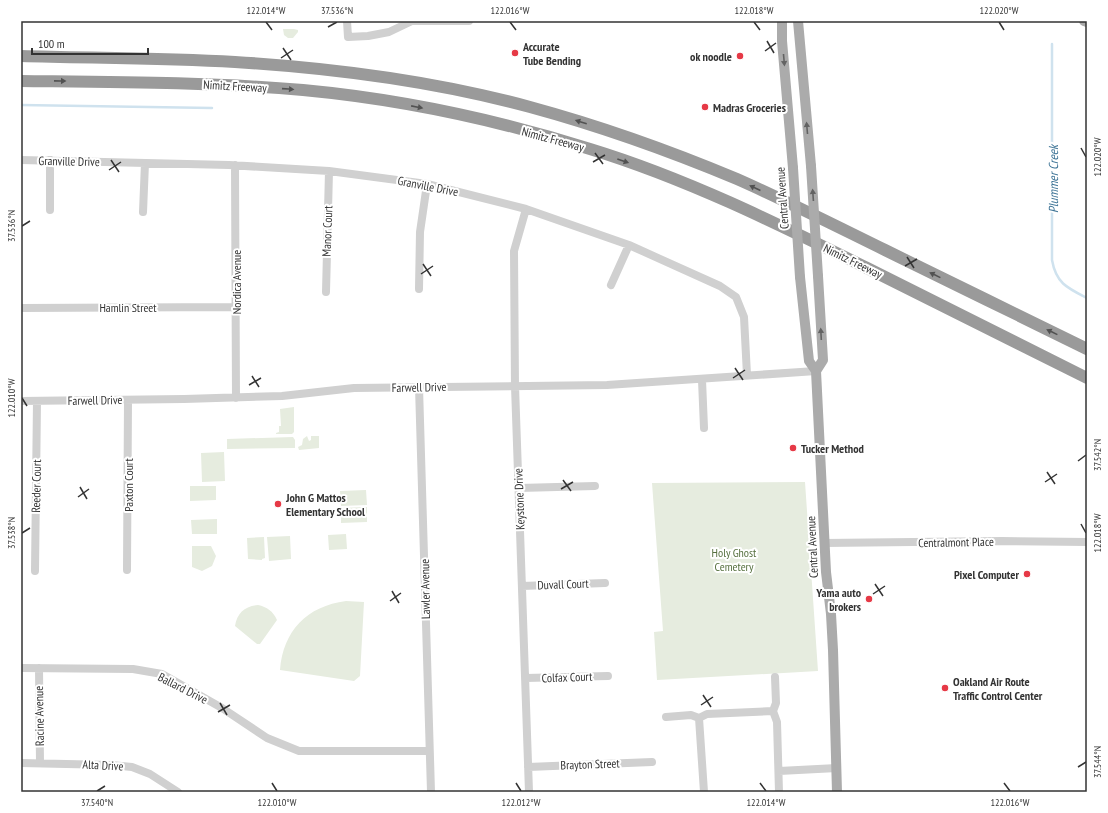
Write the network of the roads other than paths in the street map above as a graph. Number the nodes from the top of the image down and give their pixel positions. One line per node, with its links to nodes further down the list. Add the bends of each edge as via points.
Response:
1 (347, 21): 2 (street, via 348,36 389,32 412,21)
2 (469, 21)
3 (782, 21): 25 (main road, Central Avenue, one-way to 25, bridge, via 800,277 809,361)
4 (798, 21): 25 (main road, Central Avenue, one-way to 4, bridge, via 823,360 811,166)
5 (1084, 21): 6 (main road)
6 (1087, 22)
7 (21, 56): 24 (highway, Nimitz Freeway, one-way to 7, via 738,180 666,151 530,107 456,89 306,67 218,61)
8 (21, 81): 27 (highway, Nimitz Freeway, one-way to 27, via 191,84 305,90 375,99 451,113 591,149 658,173 776,224)
9 (21, 160): 10 (street, Granville Drive)
10 (50, 160): 11 (street, Granville Drive); 16 (street)
11 (145, 163): 12 (street, Granville Drive); 17 (street)
12 (235, 165): 13 (street, Granville Drive); 22 (street, Nordica Avenue)
13 (329, 171): 14 (street, Granville Drive); 21 (street, Manor Court)
14 (427, 184): 15 (street, Granville Drive); 20 (street, via 420,232)
15 (526, 208): 18 (street, Granville Drive); 29 (street, Keystone Drive, via 514,251)
16 (50, 210)
17 (143, 212)
18 (630, 245): 19 (street); 26 (street, Granville Drive, via 720,286 736,297 744,317)
19 (611, 285)
20 (419, 289)
21 (326, 292)
22 (236, 307): 23 (street, Hamlin Street); 31 (street, Nordica Avenue)
23 (21, 308)
24 (1087, 349)
25 (816, 372): 26 (street, Farwell Drive); 39 (main road, Central Avenue)
26 (747, 375): 28 (street, Farwell Drive)
27 (1087, 378)
28 (702, 380): 29 (street, Farwell Drive); 35 (street)
29 (515, 386): 30 (street, Farwell Drive); 37 (street, Keystone Drive)
30 (419, 387): 31 (street, Farwell Drive, via 354,388); 52 (street, Lawler Avenue)
31 (236, 398): 32 (street, Farwell Drive)
32 (128, 400): 34 (street, Farwell Drive); 40 (street, Paxton Court)
33 (21, 401): 34 (street, Farwell Drive)
34 (37, 401): 41 (street, Reeder Court)
35 (704, 428)
36 (595, 486): 37 (street)
37 (519, 488): 43 (street, Keystone Drive)
38 (1087, 542): 39 (street, Centralmont Place)
39 (824, 543): 57 (main road, Central Avenue, via 831,614)
40 (127, 570)
41 (35, 571)
42 (605, 583): 43 (street, Duvall Court)
43 (522, 586): 47 (street, Keystone Drive)
44 (21, 668): 45 (street, Ballard Drive)
45 (39, 668): 52 (street, Ballard Drive, via 133,670 162,674 222,708 267,738 300,751); 55 (street, Racine Avenue)
46 (608, 676): 47 (street, Colfax Court)
47 (526, 678): 56 (street, Keystone Drive)
48 (775, 678): 49 (street, via 776,703)
49 (773, 711): 51 (street, via 707,714); 58 (street, via 777,722)
50 (666, 717): 51 (street)
51 (699, 718): 62 (street)
52 (429, 750): 60 (street, Lawler Avenue)
53 (652, 762): 56 (street, Brayton Street)
54 (21, 763): 55 (street, Alta Drive)
55 (40, 763): 59 (street, Alta Drive, via 132,767 150,774)
56 (528, 767): 61 (street, Keystone Drive)
57 (837, 768): 58 (street); 64 (main road, Central Avenue)
58 (779, 771): 63 (street)
59 (178, 792)
60 (431, 792)
61 (529, 792)
62 (704, 792)
63 (779, 792)
64 (838, 792)

